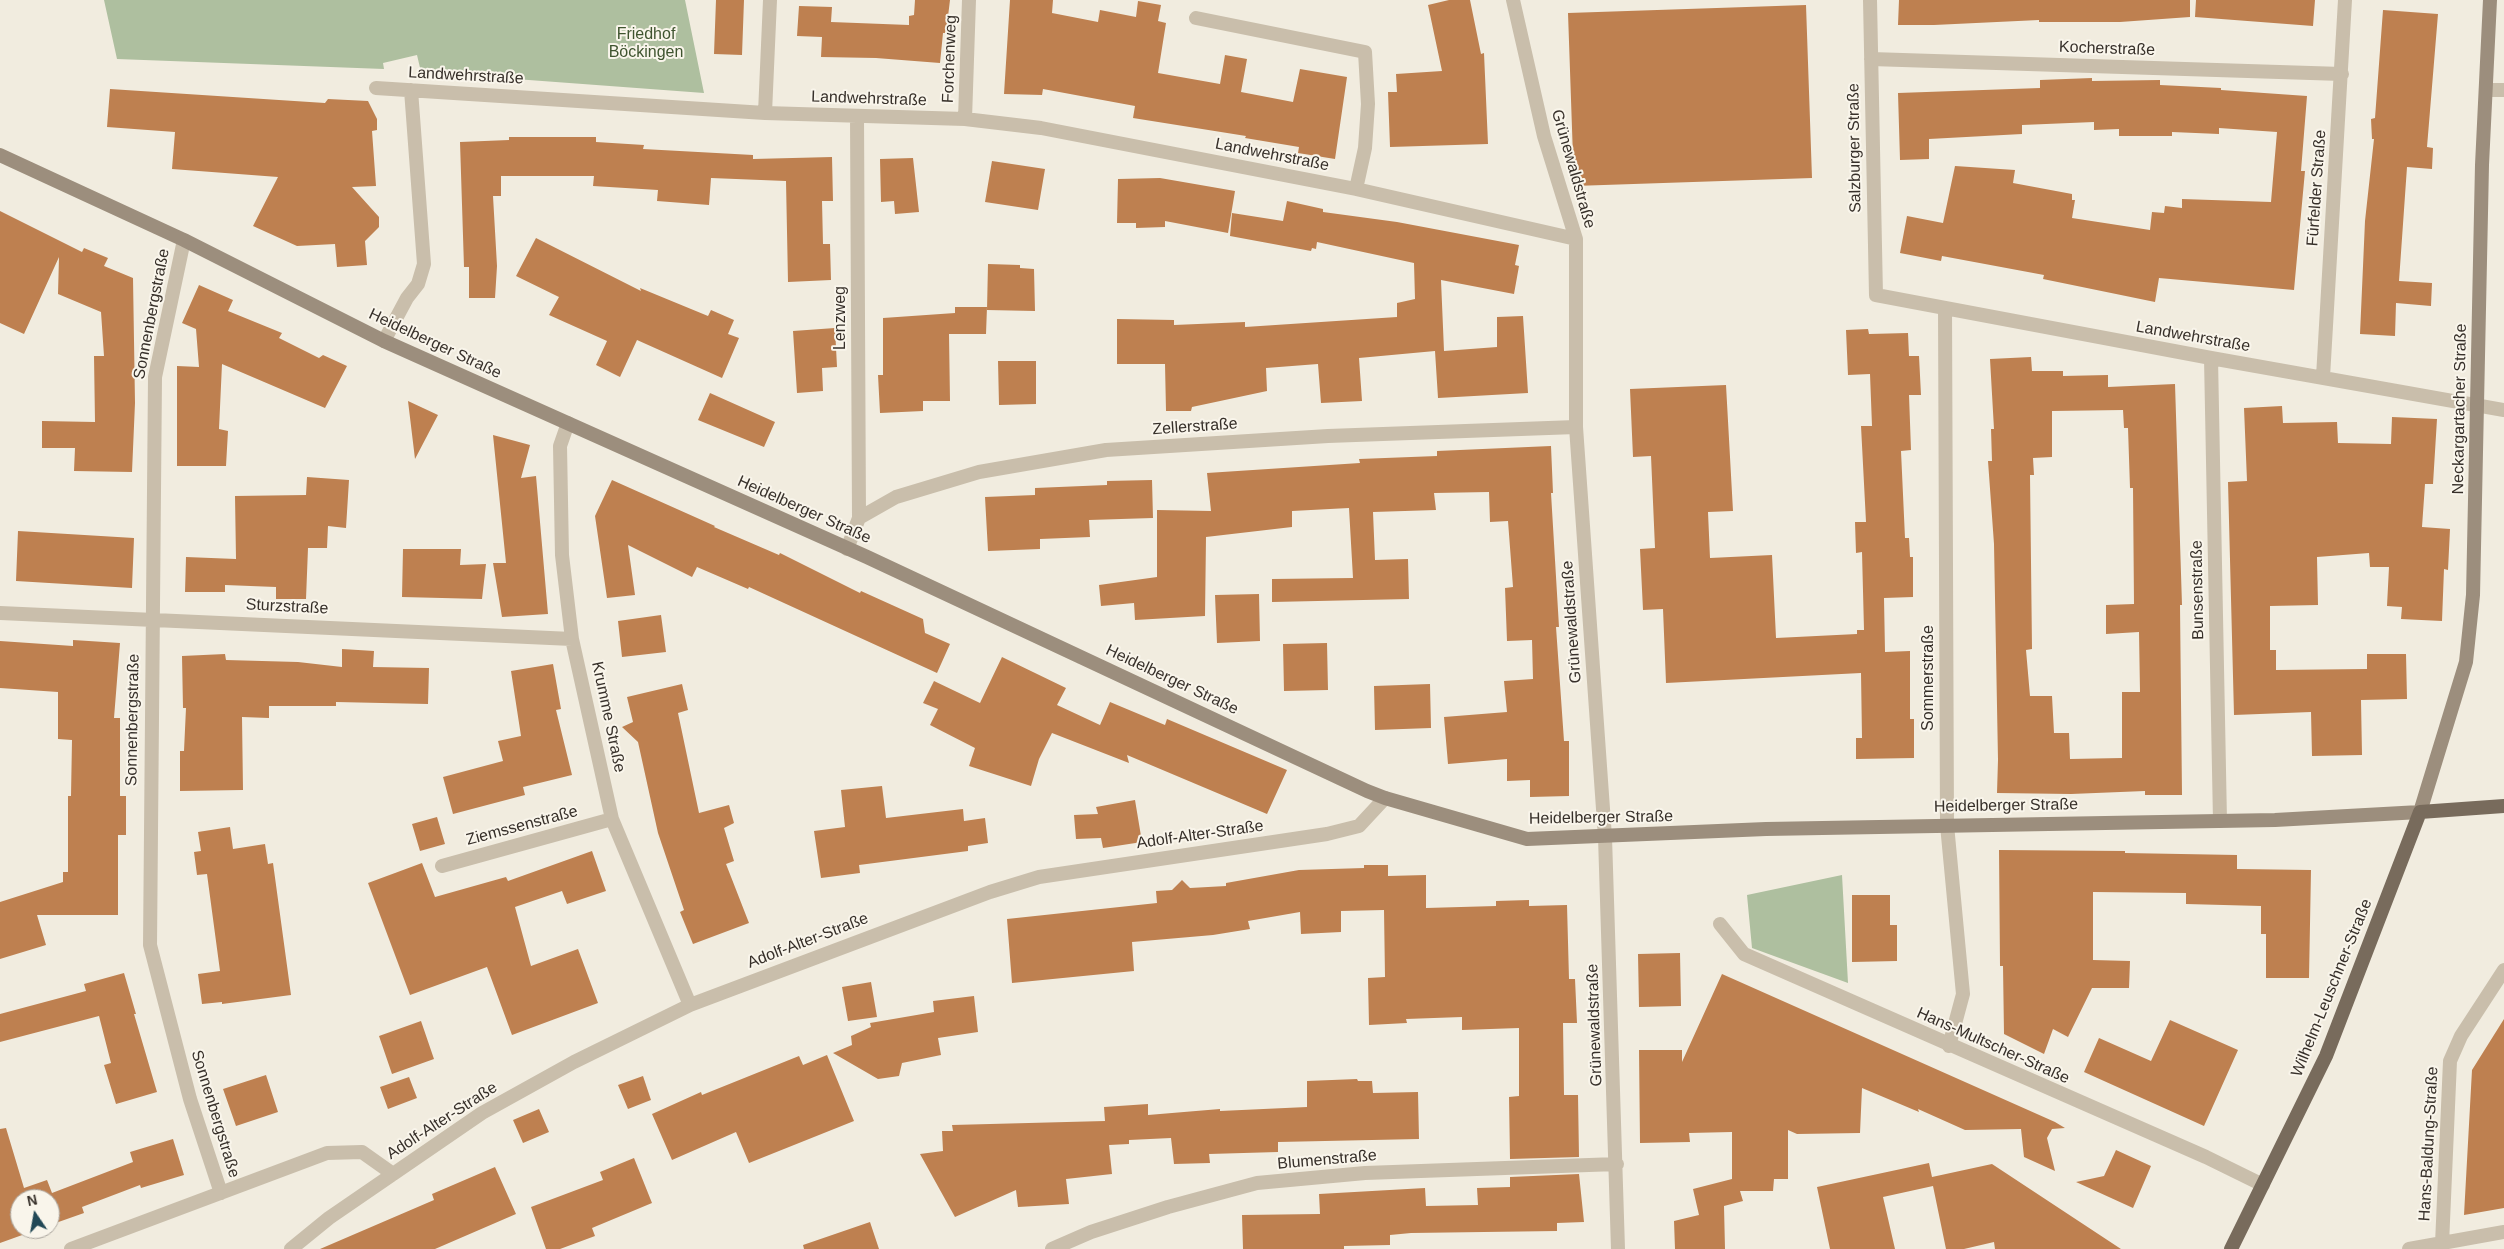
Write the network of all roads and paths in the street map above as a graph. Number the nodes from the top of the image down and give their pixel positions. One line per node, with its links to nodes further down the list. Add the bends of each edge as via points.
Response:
1 (770, 0): 14 (street)
2 (969, 0): 16 (street, Forchenweg)
3 (1513, 0): 20 (street, Grünewaldstraße, via 1544,136)
4 (1870, 0): 8 (street, Salzburger Straße)
5 (2345, 0): 9 (street, Fürfelder Straße)
6 (2490, 0): 12 (main road, Neckargartacher Straße)
7 (1196, 18): 18 (street, via 1365,52 1368,104 1365,148)
8 (1871, 59): 9 (street, Kocherstraße); 21 (street, Salzburger Straße)
9 (2342, 74): 25 (street, Fürfelder Straße)
10 (376, 88): 11 (street, Landwehrstraße)
11 (411, 90): 14 (street, Landwehrstraße); 23 (street, via 424,264 418,284)
12 (2486, 90): 13 (street); 26 (main road, Neckargartacher Straße)
13 (2504, 90)
14 (765, 113): 15 (street, Landwehrstraße)
15 (857, 116): 16 (street, Landwehrstraße); 30 (street, Lenzweg)
16 (966, 119): 18 (street, Landwehrstraße, via 1041,128)
17 (0, 155): 19 (main road, Heidelberger Straße)
18 (1356, 189): 20 (street, Landwehrstraße)
19 (184, 240): 23 (main road, Heidelberger Straße); 33 (street, Sonnenbergstraße, via 155,377)
20 (1576, 240): 29 (street, Grünewaldstraße)
21 (1876, 294): 22 (street, Landwehrstraße)
22 (1944, 308): 24 (street, Landwehrstraße); 40 (street, Sommerstraße)
23 (384, 341): 28 (main road, Heidelberger Straße)
24 (2211, 358): 25 (street, Landwehrstraße); 39 (street, Bunsenstraße)
25 (2323, 377): 26 (street, Landwehrstraße)
26 (2478, 406): 27 (street, Landwehrstraße); 37 (main road, Neckargartacher Straße, via 2473,595 2466,662)
27 (2504, 410)
28 (568, 424): 31 (main road, Heidelberger Straße); 34 (street, Krumme Straße, via 560,446 561,545)
29 (1576, 427): 30 (street, Zellerstraße, via 1328,436 1106,450 979,472 896,497); 41 (street, Grünewaldstraße)
30 (860, 518): 31 (street)
31 (847, 549): 35 (main road, Heidelberger Straße)
32 (0, 613): 33 (street, Sturzstraße)
33 (151, 619): 34 (street, Sturzstraße); 50 (street, Sonnenbergstraße, via 150,945 190,1099)
34 (572, 638): 38 (street, Krumme Straße)
35 (1385, 798): 41 (main road, Heidelberger Straße, via 1527,839); 45 (street, Adolf-Alter-Straße, via 1359,826 1327,834 1039,877 990,892)
36 (2504, 806): 37 (main road)
37 (2420, 812): 39 (main road, Heidelberger Straße); 49 (main road, Wilhelm-Leuschner-Straße, via 2326,1056)
38 (612, 819): 42 (street, Ziemssenstraße); 45 (street, Krumme Straße)
39 (2220, 821): 40 (main road, Heidelberger Straße)
40 (1947, 825): 41 (main road, Heidelberger Straße); 46 (street, Sommerstraße, via 1963,994)
41 (1605, 837): 47 (street, Grünewaldstraße)
42 (442, 866)
43 (1720, 924): 46 (street, Hans-Multscher-Straße, via 1744,954)
44 (2504, 970): 52 (street, Hans-Baldung-Straße, via 2461,1036 2450,1061)
45 (690, 1005): 48 (street, Adolf-Alter-Straße, via 574,1062 482,1113)
46 (1949, 1046): 49 (street, Hans-Multscher-Straße, via 2206,1157)
47 (1617, 1164): 55 (street, Blumenstraße, via 1365,1173 1257,1183 1160,1209); 56 (street, Grünewaldstraße)
48 (393, 1174): 50 (street, via 362,1152 327,1153); 54 (street, Adolf-Alter-Straße)
49 (2263, 1185): 57 (main road, Wilhelm-Leuschner-Straße)
50 (221, 1194): 53 (street)
51 (2504, 1232): 52 (street)
52 (2442, 1244): 58 (street)
53 (71, 1249)
54 (291, 1249)
55 (1052, 1249)
56 (1618, 1249)
57 (2231, 1249)
58 (2410, 1249)

